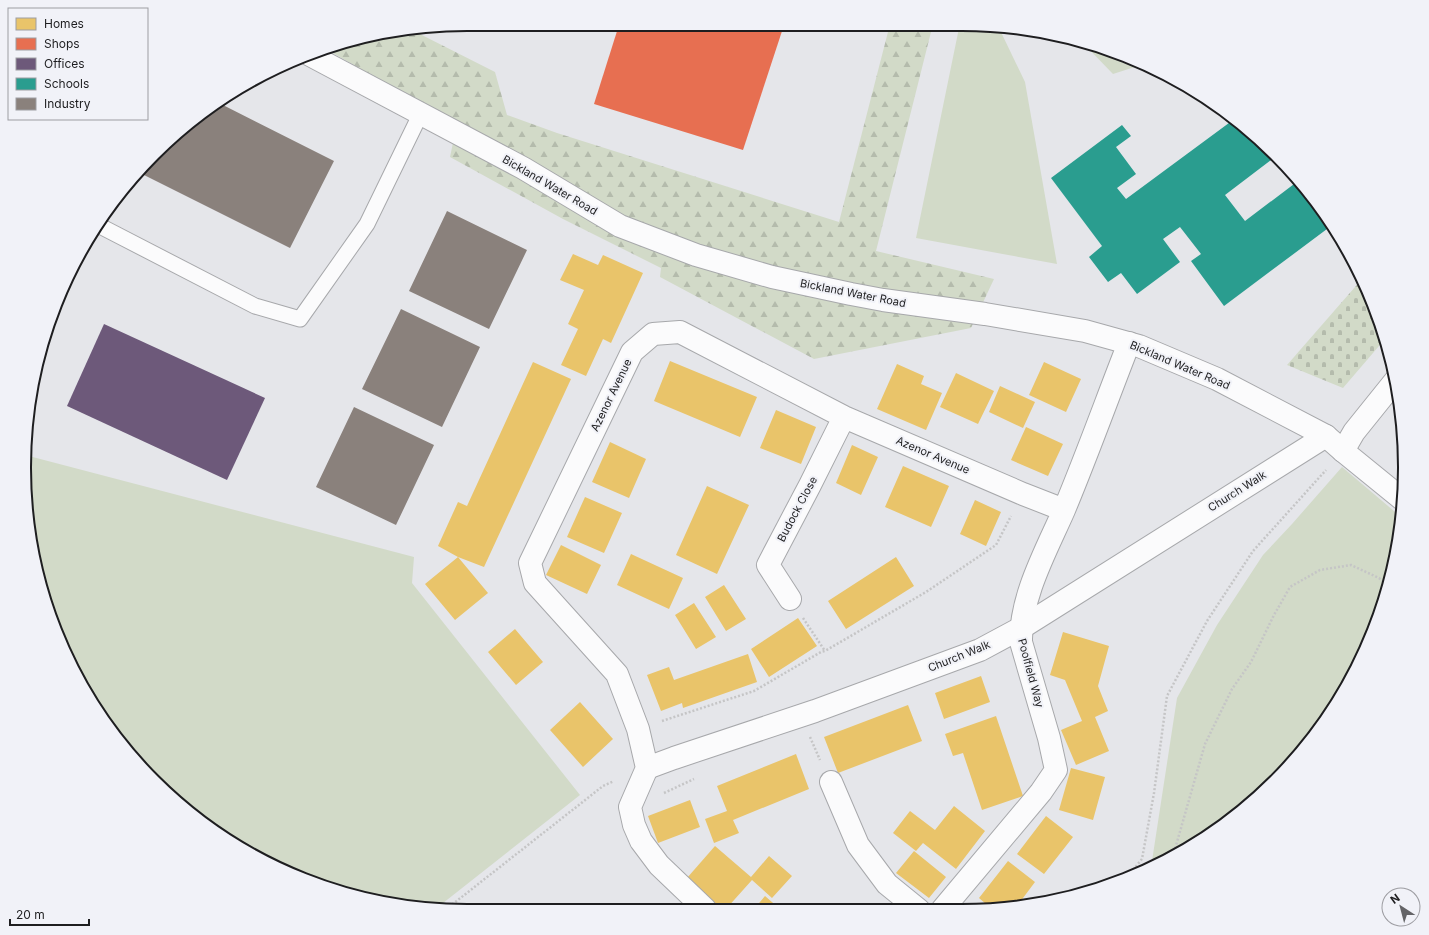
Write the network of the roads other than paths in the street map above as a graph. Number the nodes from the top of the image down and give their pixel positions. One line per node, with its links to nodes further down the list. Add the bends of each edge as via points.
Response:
1 (316, 58): 2 (street, Bickland Water Road)
2 (420, 115): 3 (lane, via 367,224 300,319 255,306); 4 (street, Bickland Water Road, via 523,168 620,226 696,255 772,277 851,294 1085,331)
3 (103, 228)
4 (1129, 343): 7 (street, Bickland Water Road, via 1217,378); 10 (street, Poolfield Way)
5 (1391, 386): 8 (street, via 1354,432)
6 (844, 417): 10 (street, Azenor Avenue); 11 (street, Budock Close, via 768,565); 13 (street, Azenor Avenue, via 680,332 653,334 632,352 530,563 534,583 617,674 638,729)
7 (1326, 436): 8 (street, Bickland Water Road); 12 (street, Church Walk)
8 (1343, 451): 9 (street, Bickland Water Road)
9 (1397, 495)
10 (1064, 510): 12 (street, Poolfield Way, via 1041,559 1027,600)
11 (790, 599)
12 (1021, 628): 13 (street, Church Walk, via 980,650 815,711); 17 (street, Poolfield Way, via 1021,642 1056,770 1041,792)
13 (646, 768): 15 (street, via 630,807 634,825 641,841 659,864)
14 (831, 782): 16 (street, via 858,845 887,884)
15 (700, 904)
16 (912, 904)
17 (947, 904)

